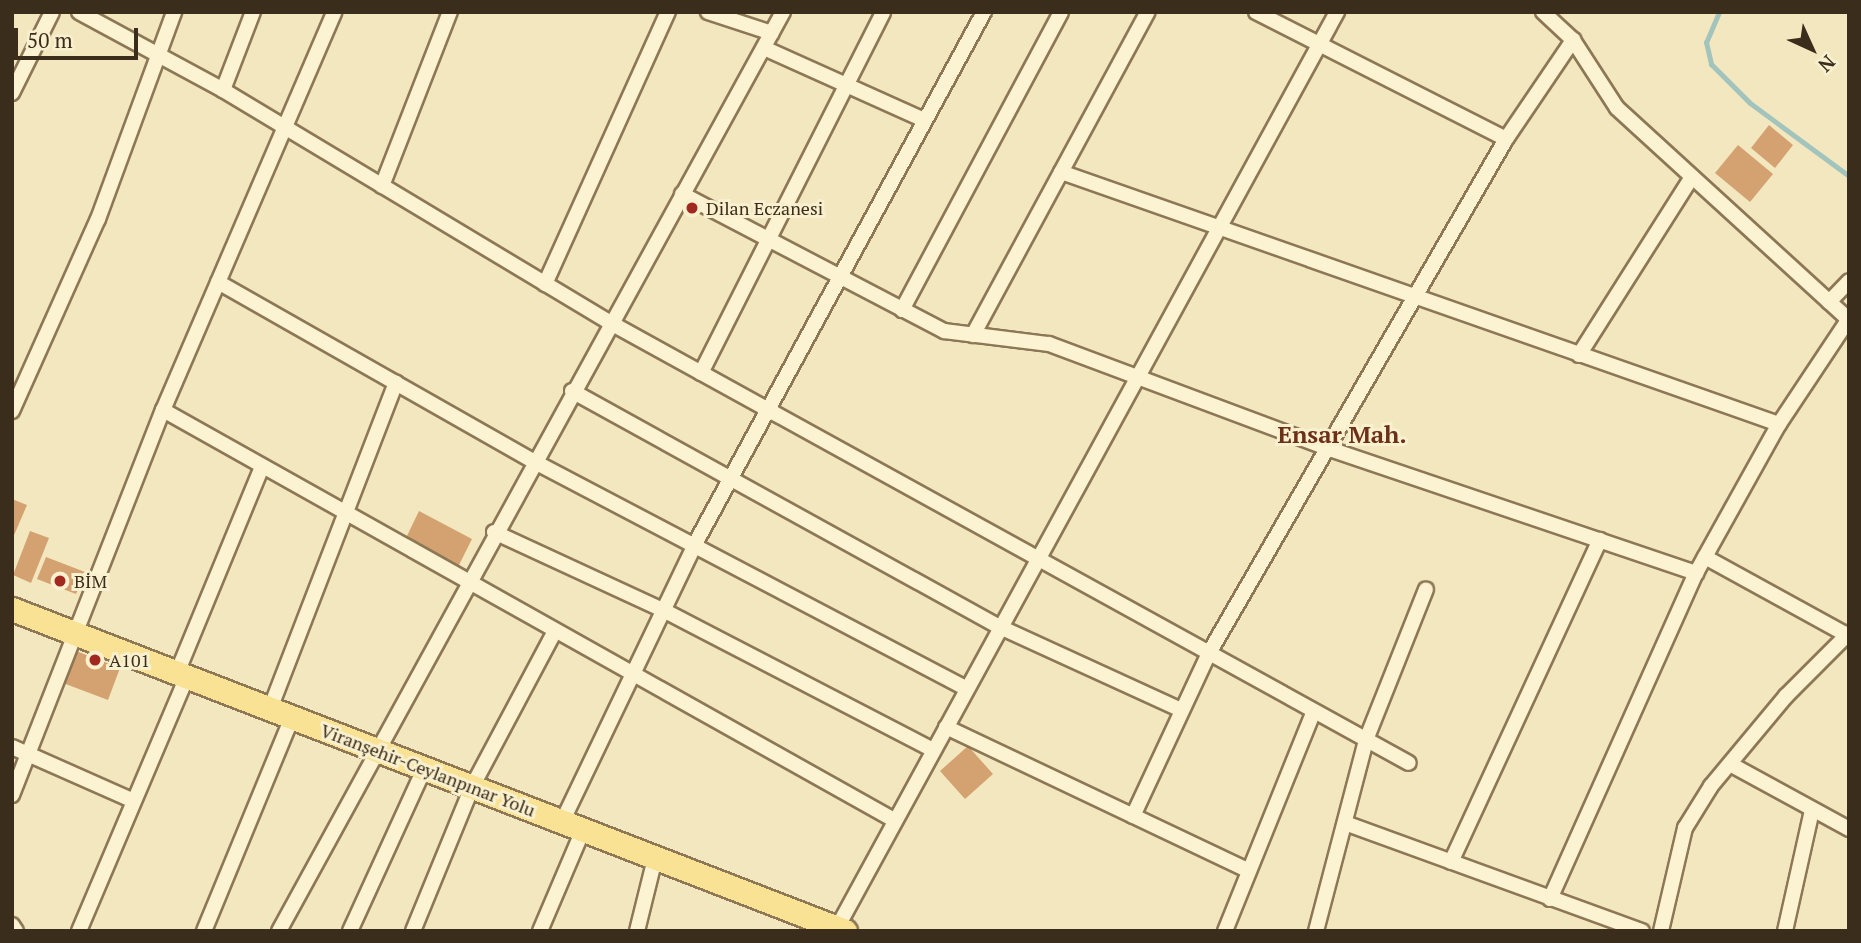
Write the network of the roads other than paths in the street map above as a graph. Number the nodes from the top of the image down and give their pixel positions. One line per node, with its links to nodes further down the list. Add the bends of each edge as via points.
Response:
1 (52, 12): 24 (street)
2 (79, 12): 21 (street)
3 (174, 12): 21 (street)
4 (253, 12): 23 (street)
5 (334, 12): 26 (street)
6 (450, 12): 30 (street)
7 (668, 12): 37 (street)
8 (708, 12): 17 (street)
9 (783, 12): 17 (street)
10 (883, 12): 22 (street)
11 (984, 12): 25 (street)
12 (1061, 12): 40 (street)
13 (1148, 12): 28 (street)
14 (1255, 12): 19 (street)
15 (1337, 12): 19 (street)
16 (1543, 12): 18 (street)
17 (772, 33): 20 (street)
18 (1573, 40): 27 (street); 29 (street, via 1617,108)
19 (1320, 43): 27 (street); 32 (street)
20 (764, 48): 22 (street); 31 (street)
21 (157, 55): 23 (street); 50 (street, via 97,219)
22 (847, 85): 25 (street); 33 (street)
23 (223, 90): 26 (street)
24 (12, 93)
25 (924, 120): 34 (street)
26 (282, 126): 30 (street); 36 (street)
27 (1506, 139): 38 (street)
28 (1061, 172): 32 (street); 43 (street)
29 (1692, 177): 39 (street); 44 (street)
30 (382, 186): 37 (street)
31 (682, 194): 33 (street); 42 (street)
32 (1218, 229): 38 (street); 46 (street)
33 (769, 241): 34 (street); 45 (street)
34 (841, 280): 40 (street); 51 (street)
35 (1849, 281): 39 (street)
36 (218, 282): 47 (street); 49 (street)
37 (545, 284): 42 (street)
38 (1417, 299): 44 (street); 53 (street)
39 (1829, 302): 41 (street)
40 (902, 310): 43 (street, via 944,331)
41 (1848, 320): 52 (street)
42 (609, 322): 45 (street); 48 (street)
43 (973, 335): 46 (street, via 1049,344)
44 (1579, 355): 52 (street)
45 (701, 373): 51 (street)
46 (1137, 377): 53 (street); 62 (street)
47 (396, 383): 54 (street); 57 (street)
48 (572, 391): 54 (street); 56 (street)
49 (163, 410): 55 (street); 70 (street)
50 (12, 411)
51 (769, 411): 56 (street); 62 (street)
52 (1779, 424): 61 (street)
53 (1327, 448): 59 (street); 72 (street)
54 (533, 461): 58 (street); 60 (street)
55 (261, 467): 57 (street); 74 (street)
56 (730, 478): 60 (street); 68 (street)
57 (344, 515): 64 (street); 78 (street)
58 (494, 532): 64 (street); 67 (street)
59 (1600, 540): 63 (street); 98 (street)
60 (695, 544): 67 (street); 75 (street)
61 (1705, 557): 63 (street); 71 (street)
62 (1037, 558): 68 (street); 72 (street)
63 (1696, 573): 100 (street)
64 (467, 582): 69 (street); 82 (street)
65 (1426, 589): 80 (street)
66 (12, 609): 70 (main road, Viranşehir-Ceylanpınar Yolu)
67 (663, 610): 73 (street); 83 (street)
68 (1000, 627): 75 (street); 76 (street)
69 (555, 631): 73 (street); 88 (street)
70 (74, 633): 74 (main road, Viranşehir-Ceylanpınar Yolu); 84 (street)
71 (1848, 634): 86 (street, via 1786,696)
72 (1209, 653): 76 (street); 77 (street)
73 (632, 674): 93 (street); 95 (street)
74 (182, 675): 78 (main road, Viranşehir-Ceylanpınar Yolu); 90 (street)
75 (967, 689): 79 (street)
76 (1181, 710): 92 (street)
77 (1314, 711): 80 (street); 99 (street)
78 (281, 713): 82 (main road, Viranşehir-Ceylanpınar Yolu); 105 (street)
79 (946, 727): 83 (street); 92 (street)
80 (1366, 740): 85 (street); 94 (street)
81 (12, 747): 84 (street)
82 (375, 749): 87 (main road, Viranşehir-Ceylanpınar Yolu); 106 (street)
83 (933, 750): 93 (street)
84 (28, 753): 89 (street); 90 (street)
85 (1409, 763)
86 (1730, 764): 91 (street); 114 (street, via 1685,828)
87 (424, 769): 88 (main road, Viranşehir-Ceylanpınar Yolu); 107 (street)
88 (472, 787): 95 (main road, Viranşehir-Ceylanpınar Yolu); 108 (street)
89 (12, 795)
90 (134, 801): 104 (street)
91 (1812, 810): 96 (street); 115 (street)
92 (1133, 816): 99 (street)
93 (894, 820): 102 (street)
94 (1345, 823): 98 (street); 112 (street)
95 (573, 826): 97 (main road, Viranşehir-Ceylanpınar Yolu); 109 (street)
96 (1849, 829)
97 (655, 858): 102 (main road, Viranşehir-Ceylanpınar Yolu); 110 (street)
98 (1451, 862): 100 (street)
99 (1250, 871): 111 (street)
100 (1550, 898): 113 (street)
101 (12, 925): 103 (street)
102 (841, 929)
103 (16, 931)
104 (79, 931)
105 (204, 931)
106 (279, 931)
107 (350, 931)
108 (413, 931)
109 (540, 931)
110 (637, 931)
111 (1225, 931)
112 (1316, 931)
113 (1643, 931)
114 (1661, 931)
115 (1785, 931)

